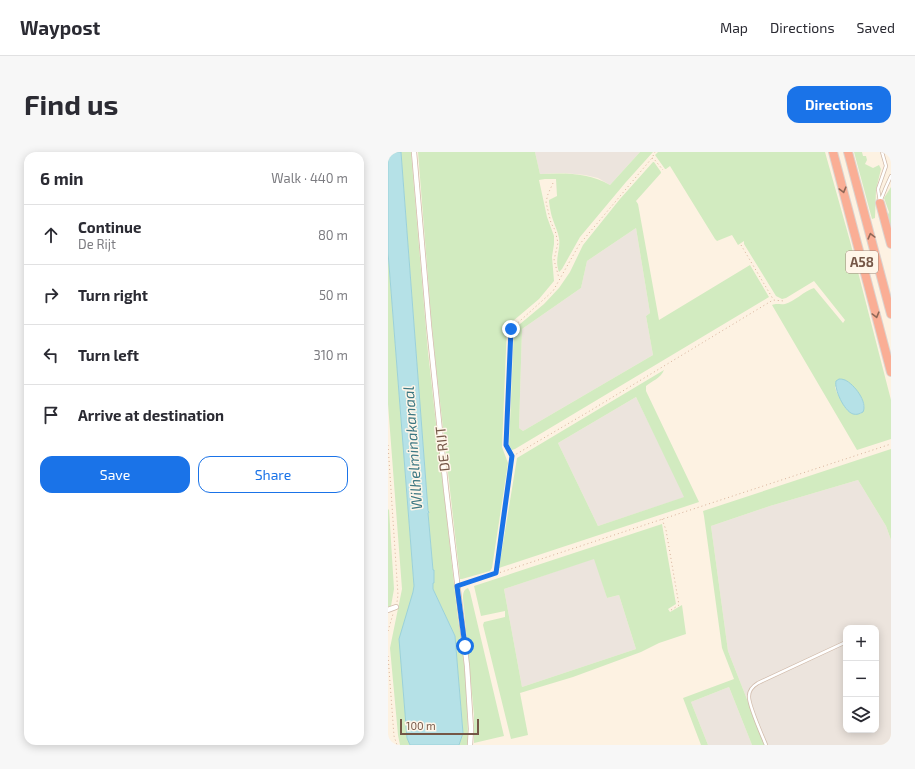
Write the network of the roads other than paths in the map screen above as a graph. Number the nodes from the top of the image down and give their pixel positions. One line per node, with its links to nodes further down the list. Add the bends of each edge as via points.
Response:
1 (414, 152): 13 (street, DE RIJT, via 429,326 467,666)
2 (833, 152): 9 (highway, A58, one-way to 9)
3 (848, 152): 8 (highway, A58, one-way to 3)
4 (882, 152): 6 (lane, A58, via 886,166 878,189)
5 (891, 176): 6 (lane)
6 (880, 202): 7 (highway, A58)
7 (891, 244)
8 (891, 314)
9 (891, 372)
10 (396, 607): 11 (street)
11 (388, 610)
12 (843, 643): 14 (lane, via 750,689 748,695)
13 (470, 745)
14 (766, 745)

